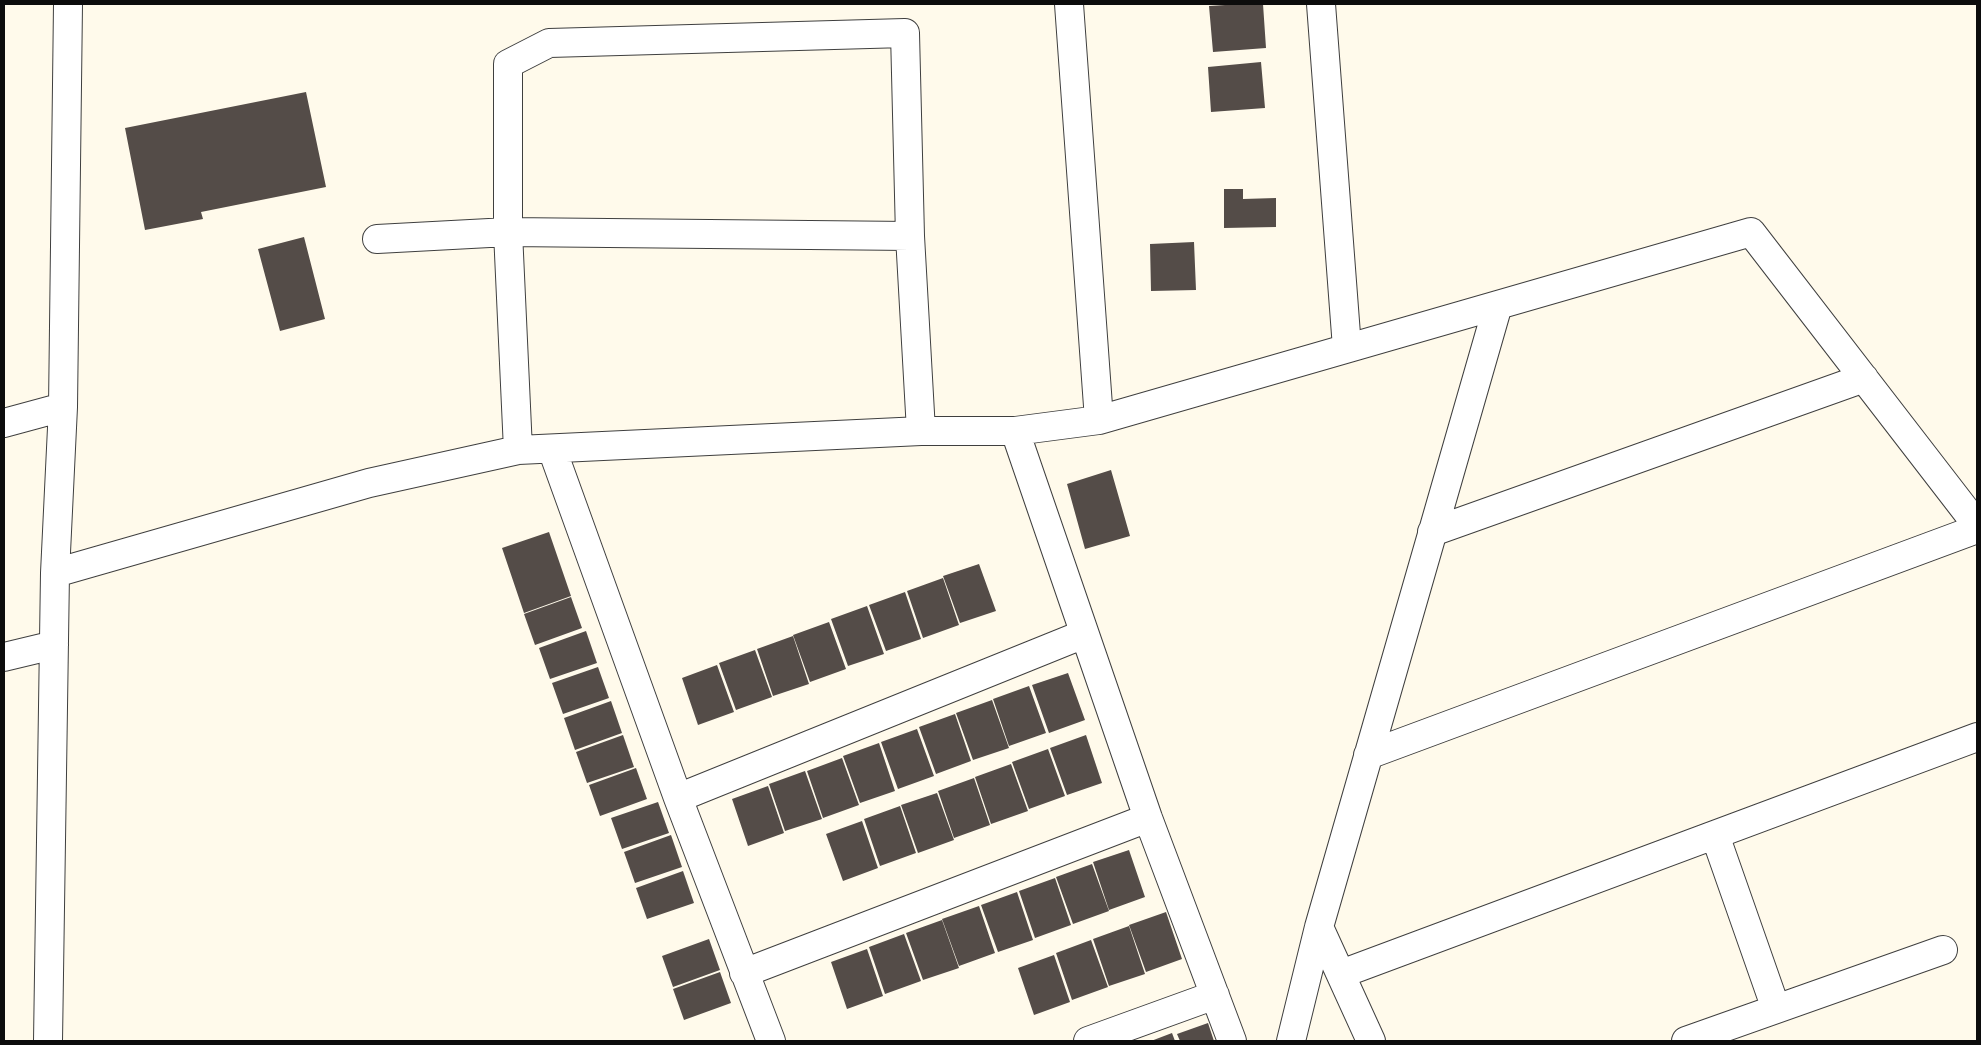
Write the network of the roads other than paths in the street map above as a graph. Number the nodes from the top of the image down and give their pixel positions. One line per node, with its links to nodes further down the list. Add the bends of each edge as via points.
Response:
1 (68, 4): 10 (street)
2 (1069, 4): 11 (street)
3 (1321, 4): 8 (street)
4 (508, 232): 5 (street); 5 (street, via 508,64 549,43 905,33); 6 (street); 16 (street)
5 (910, 236): 13 (street)
6 (377, 239)
7 (1498, 305): 8 (street); 9 (street, via 1751,232); 19 (street)
8 (1347, 348): 11 (street)
9 (1864, 378): 17 (street); 19 (street)
10 (63, 407): 12 (street); 20 (street)
11 (1099, 420): 14 (street)
12 (4, 423)
13 (921, 431): 14 (street); 15 (street)
14 (1015, 431): 21 (street)
15 (552, 449): 16 (street); 26 (street)
16 (518, 450): 20 (street, via 369,482)
17 (1977, 525)
18 (1977, 529): 25 (street)
19 (1432, 532): 25 (street)
20 (55, 573): 22 (street)
21 (1084, 634): 26 (street); 27 (street)
22 (54, 645): 23 (street); 35 (street)
23 (4, 657)
24 (1977, 737): 28 (street)
25 (1368, 755): 29 (street)
26 (678, 798): 31 (street)
27 (1148, 818): 31 (street); 33 (street)
28 (1715, 835): 32 (street); 34 (street)
29 (1319, 927): 32 (street); 39 (street)
30 (1943, 950): 34 (street)
31 (744, 973): 36 (street)
32 (1341, 974): 40 (street)
33 (1215, 995): 37 (street); 38 (street)
34 (1776, 1009): 41 (street)
35 (48, 1041)
36 (771, 1041)
37 (1088, 1041)
38 (1232, 1041)
39 (1291, 1041)
40 (1372, 1041)
41 (1686, 1041)

